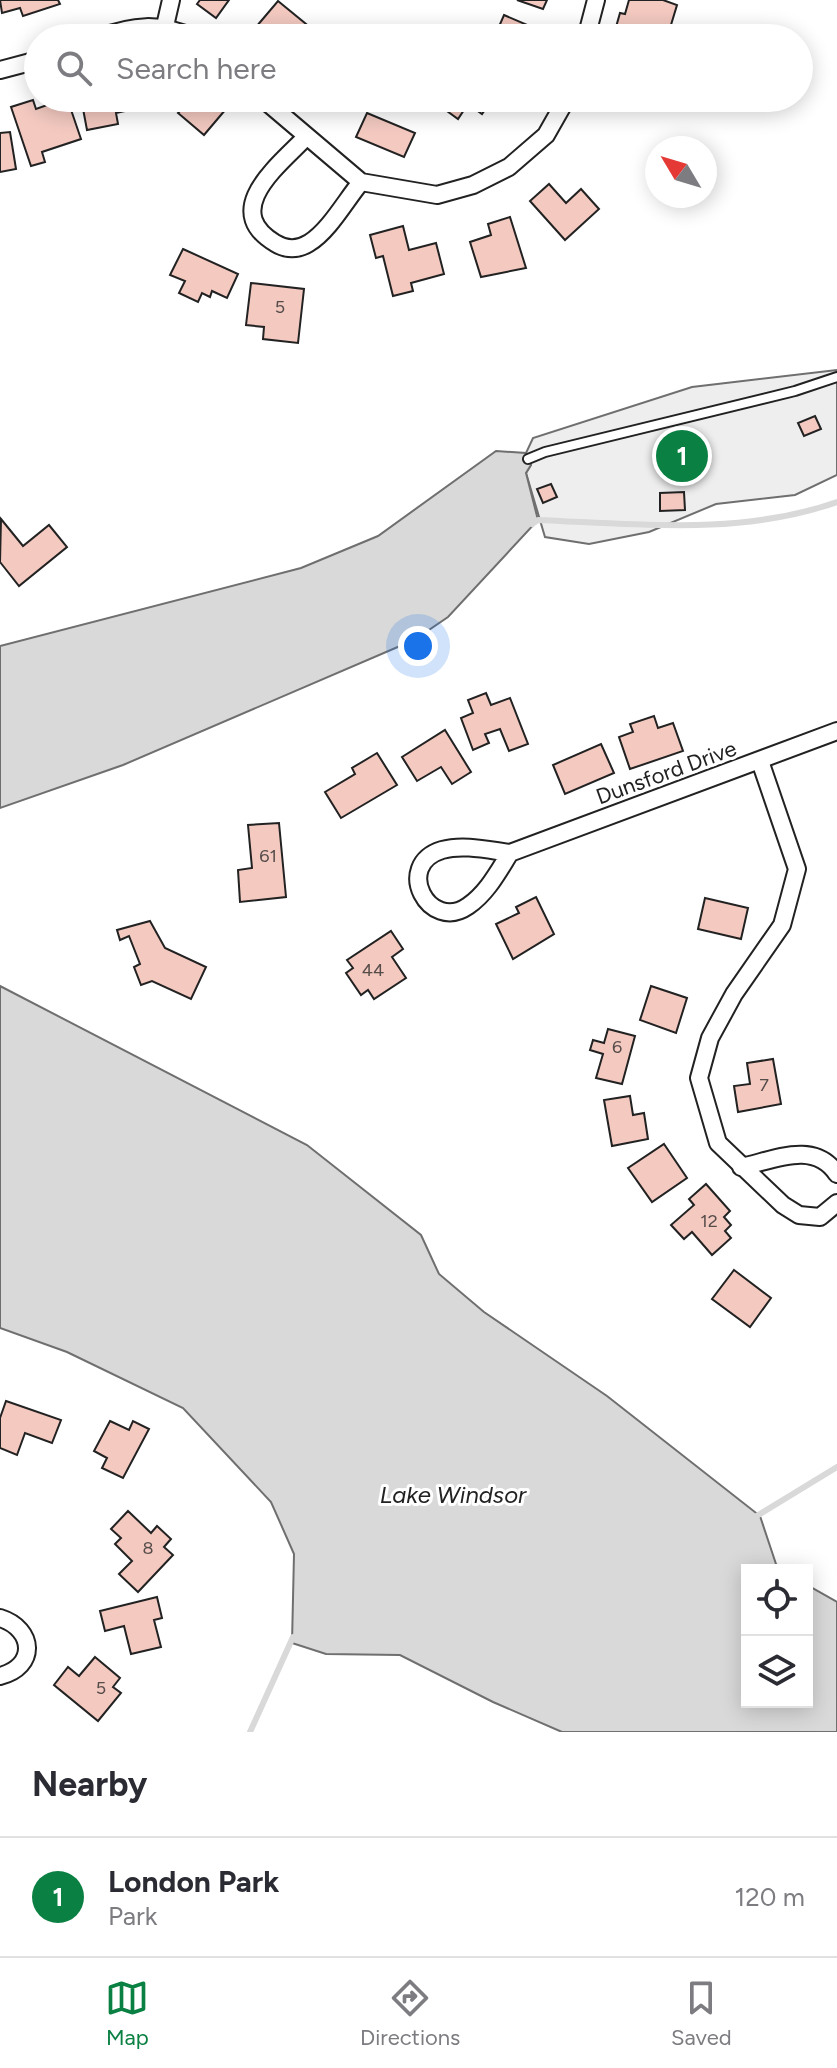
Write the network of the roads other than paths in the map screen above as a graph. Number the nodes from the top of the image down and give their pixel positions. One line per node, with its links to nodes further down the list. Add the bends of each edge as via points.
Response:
1 (171, 0): 3 (street)
2 (596, 0): 4 (street)
3 (165, 24)
4 (590, 24)
5 (24, 64): 6 (street)
6 (0, 70)
7 (278, 112): 9 (street)
8 (559, 112): 10 (street, via 546,135 509,167 473,185 437,195)
9 (306, 137): 10 (street); 10 (street, via 255,196 253,219 263,236 296,249 311,242)
10 (361, 182)
11 (837, 377): 12 (lane)
12 (528, 459)
13 (837, 731): 14 (street, Dunsford Drive)
14 (760, 761): 15 (street, Dunsford Drive); 16 (street, via 797,869 782,925 710,1038 699,1078 718,1143)
15 (510, 853): 15 (street, Dunsford Drive, via 440,850 423,862 418,892 438,910 465,909)
16 (741, 1167): 17 (street, via 805,1153); 18 (street, via 799,1215 820,1217)
17 (837, 1174)
18 (837, 1203)
19 (0, 1618): 20 (street, via 16,1623 26,1634 28,1651)
20 (0, 1676)

